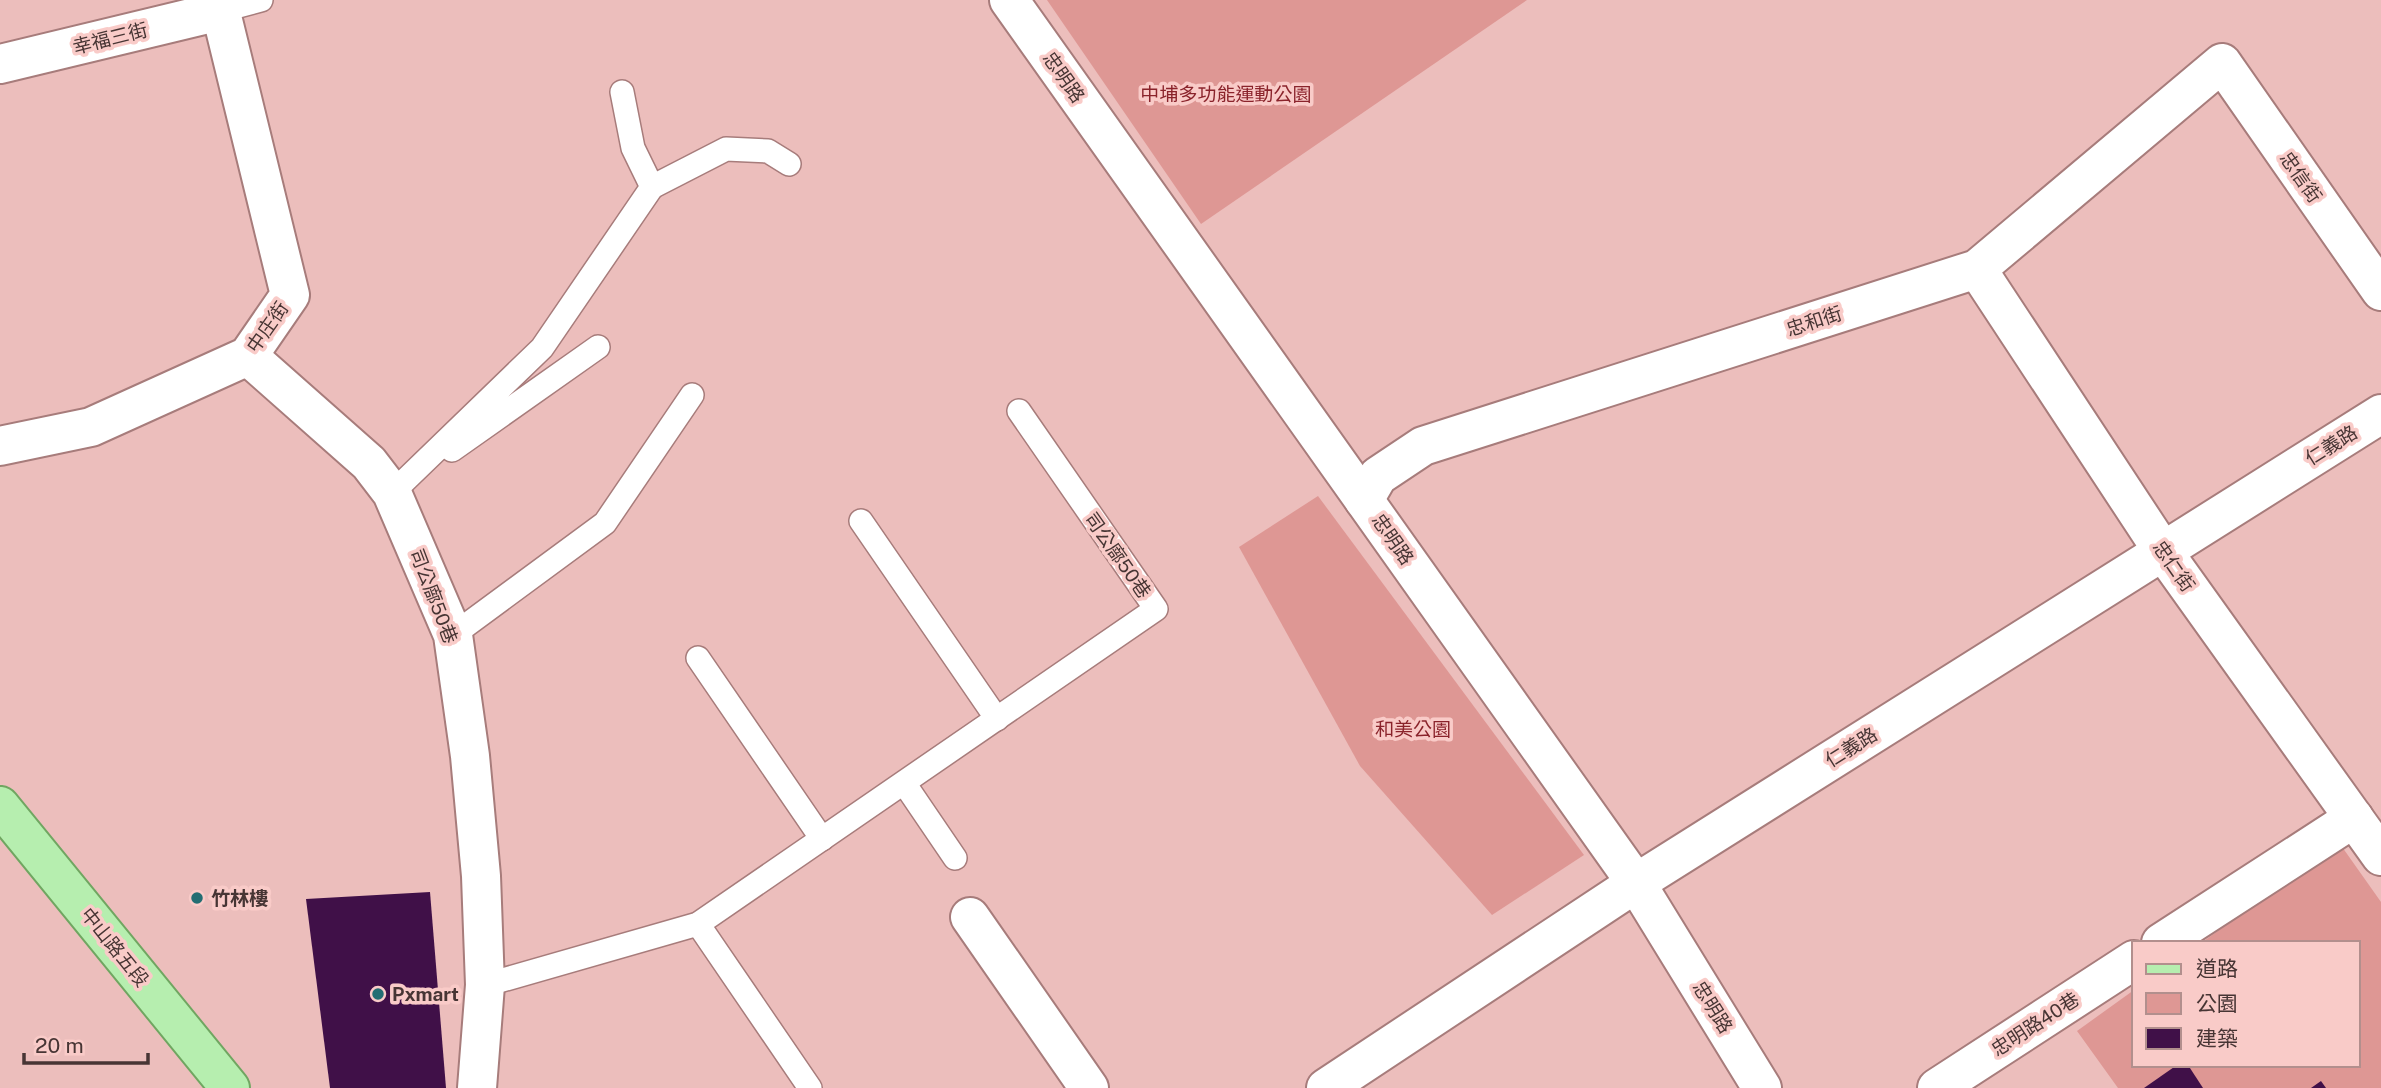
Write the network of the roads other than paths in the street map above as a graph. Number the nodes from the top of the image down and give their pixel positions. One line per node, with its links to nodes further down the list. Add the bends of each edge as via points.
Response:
1 (261, 0): 3 (lane)
2 (1009, 0): 18 (street, 忠明路)
3 (219, 6): 5 (street, 幸福三街); 12 (street, 中庄街, via 290,295)
4 (2222, 63): 9 (street, 忠和街); 10 (street, 忠信街)
5 (0, 64)
6 (622, 92): 8 (lane, via 634,148)
7 (789, 164): 8 (lane, via 768,150 726,149)
8 (652, 187): 17 (lane, via 542,348)
9 (1976, 269): 18 (street, 忠和街, via 1423,446 1378,476); 20 (street, 忠仁街)
10 (2381, 292)
11 (598, 347): 17 (lane)
12 (248, 356): 16 (street, 中庄街, via 92,427); 17 (street, 司公廍50巷, via 369,463)
13 (692, 395): 21 (lane, via 605,523)
14 (1019, 411): 23 (lane, 司公廍50巷, via 1156,609)
15 (2381, 414): 20 (street, 仁義路)
16 (0, 446)
17 (392, 493): 21 (street, 司公廍50巷)
18 (1364, 500): 30 (street, 忠明路)
19 (861, 521): 23 (lane)
20 (2162, 550): 26 (street, 忠仁街); 30 (street, 仁義路)
21 (453, 635): 35 (street, 司公廍50巷, via 481,876)
22 (698, 658): 27 (lane)
23 (997, 719): 24 (lane, 司公廍50巷)
24 (904, 783): 27 (lane, 司公廍50巷); 29 (lane)
25 (0, 806): 36 (main road, 中山路五段)
26 (2354, 818): 28 (street, 忠仁街); 33 (street)
27 (822, 839): 32 (lane, 司公廍50巷)
28 (2381, 856)
29 (955, 858)
30 (1636, 883): 40 (street, 仁義路); 41 (street, 忠明路)
31 (970, 917): 39 (street)
32 (698, 924): 35 (lane, 司公廍50巷); 38 (lane)
33 (2164, 941)
34 (2132, 961): 42 (street, 忠明路40巷)
35 (485, 985): 37 (street, 司公廍50巷)
36 (230, 1088)
37 (477, 1088)
38 (810, 1088)
39 (1089, 1088)
40 (1326, 1088)
41 (1762, 1088)
42 (1937, 1088)

